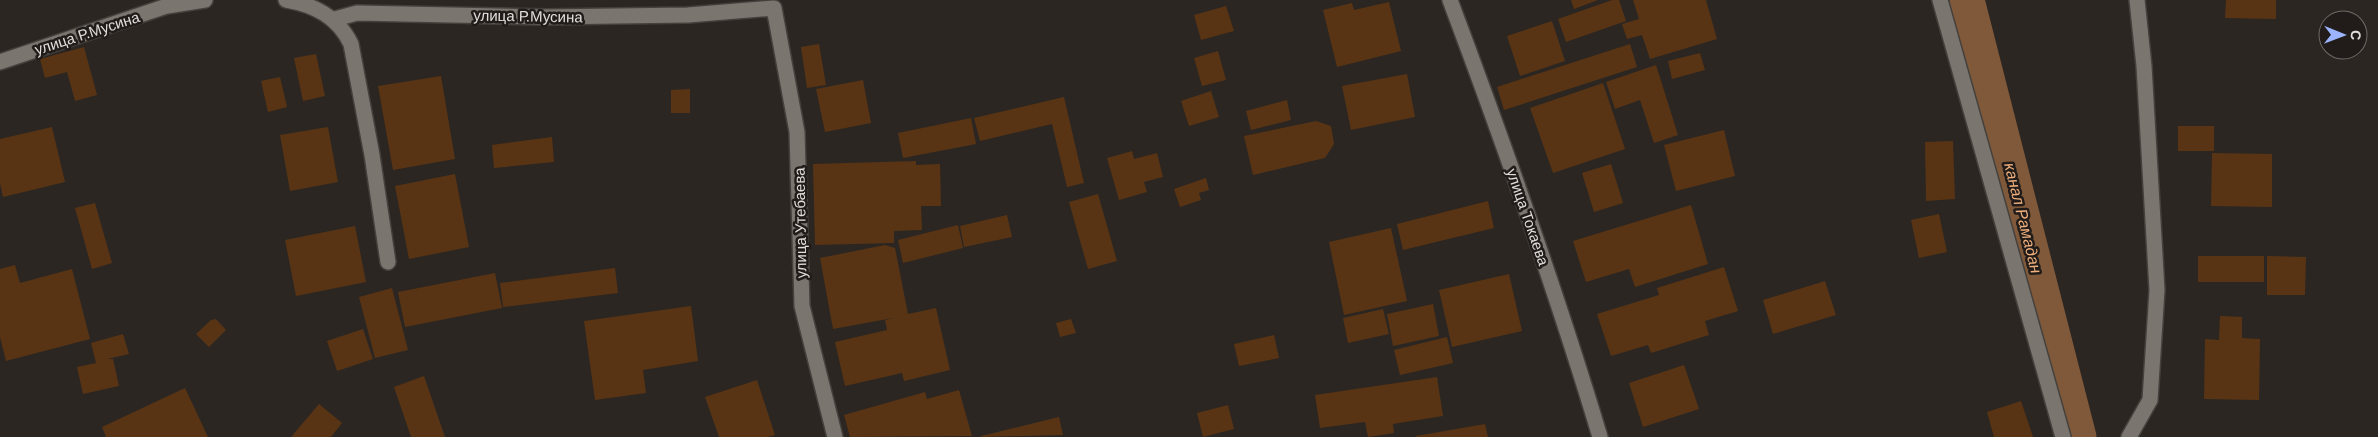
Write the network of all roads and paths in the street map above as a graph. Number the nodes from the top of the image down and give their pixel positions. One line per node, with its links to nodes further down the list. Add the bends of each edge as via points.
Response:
1 (205, 0): 8 (street, улица Р.Мусина, via 167,6)
2 (286, 0): 7 (street)
3 (1450, 0): 12 (street, улица Токаева, via 1493,115)
4 (1940, 0): 13 (street)
5 (2137, 0): 10 (street, via 2157,290 2150,400)
6 (774, 8): 7 (street, улица Р.Мусина, via 688,16 357,13); 11 (street, улица Утебаева, via 797,132 802,306)
7 (335, 19): 9 (street, via 351,44)
8 (0, 62)
9 (388, 262)
10 (2131, 435)
11 (835, 437)
12 (1600, 437)
13 (2063, 437)

